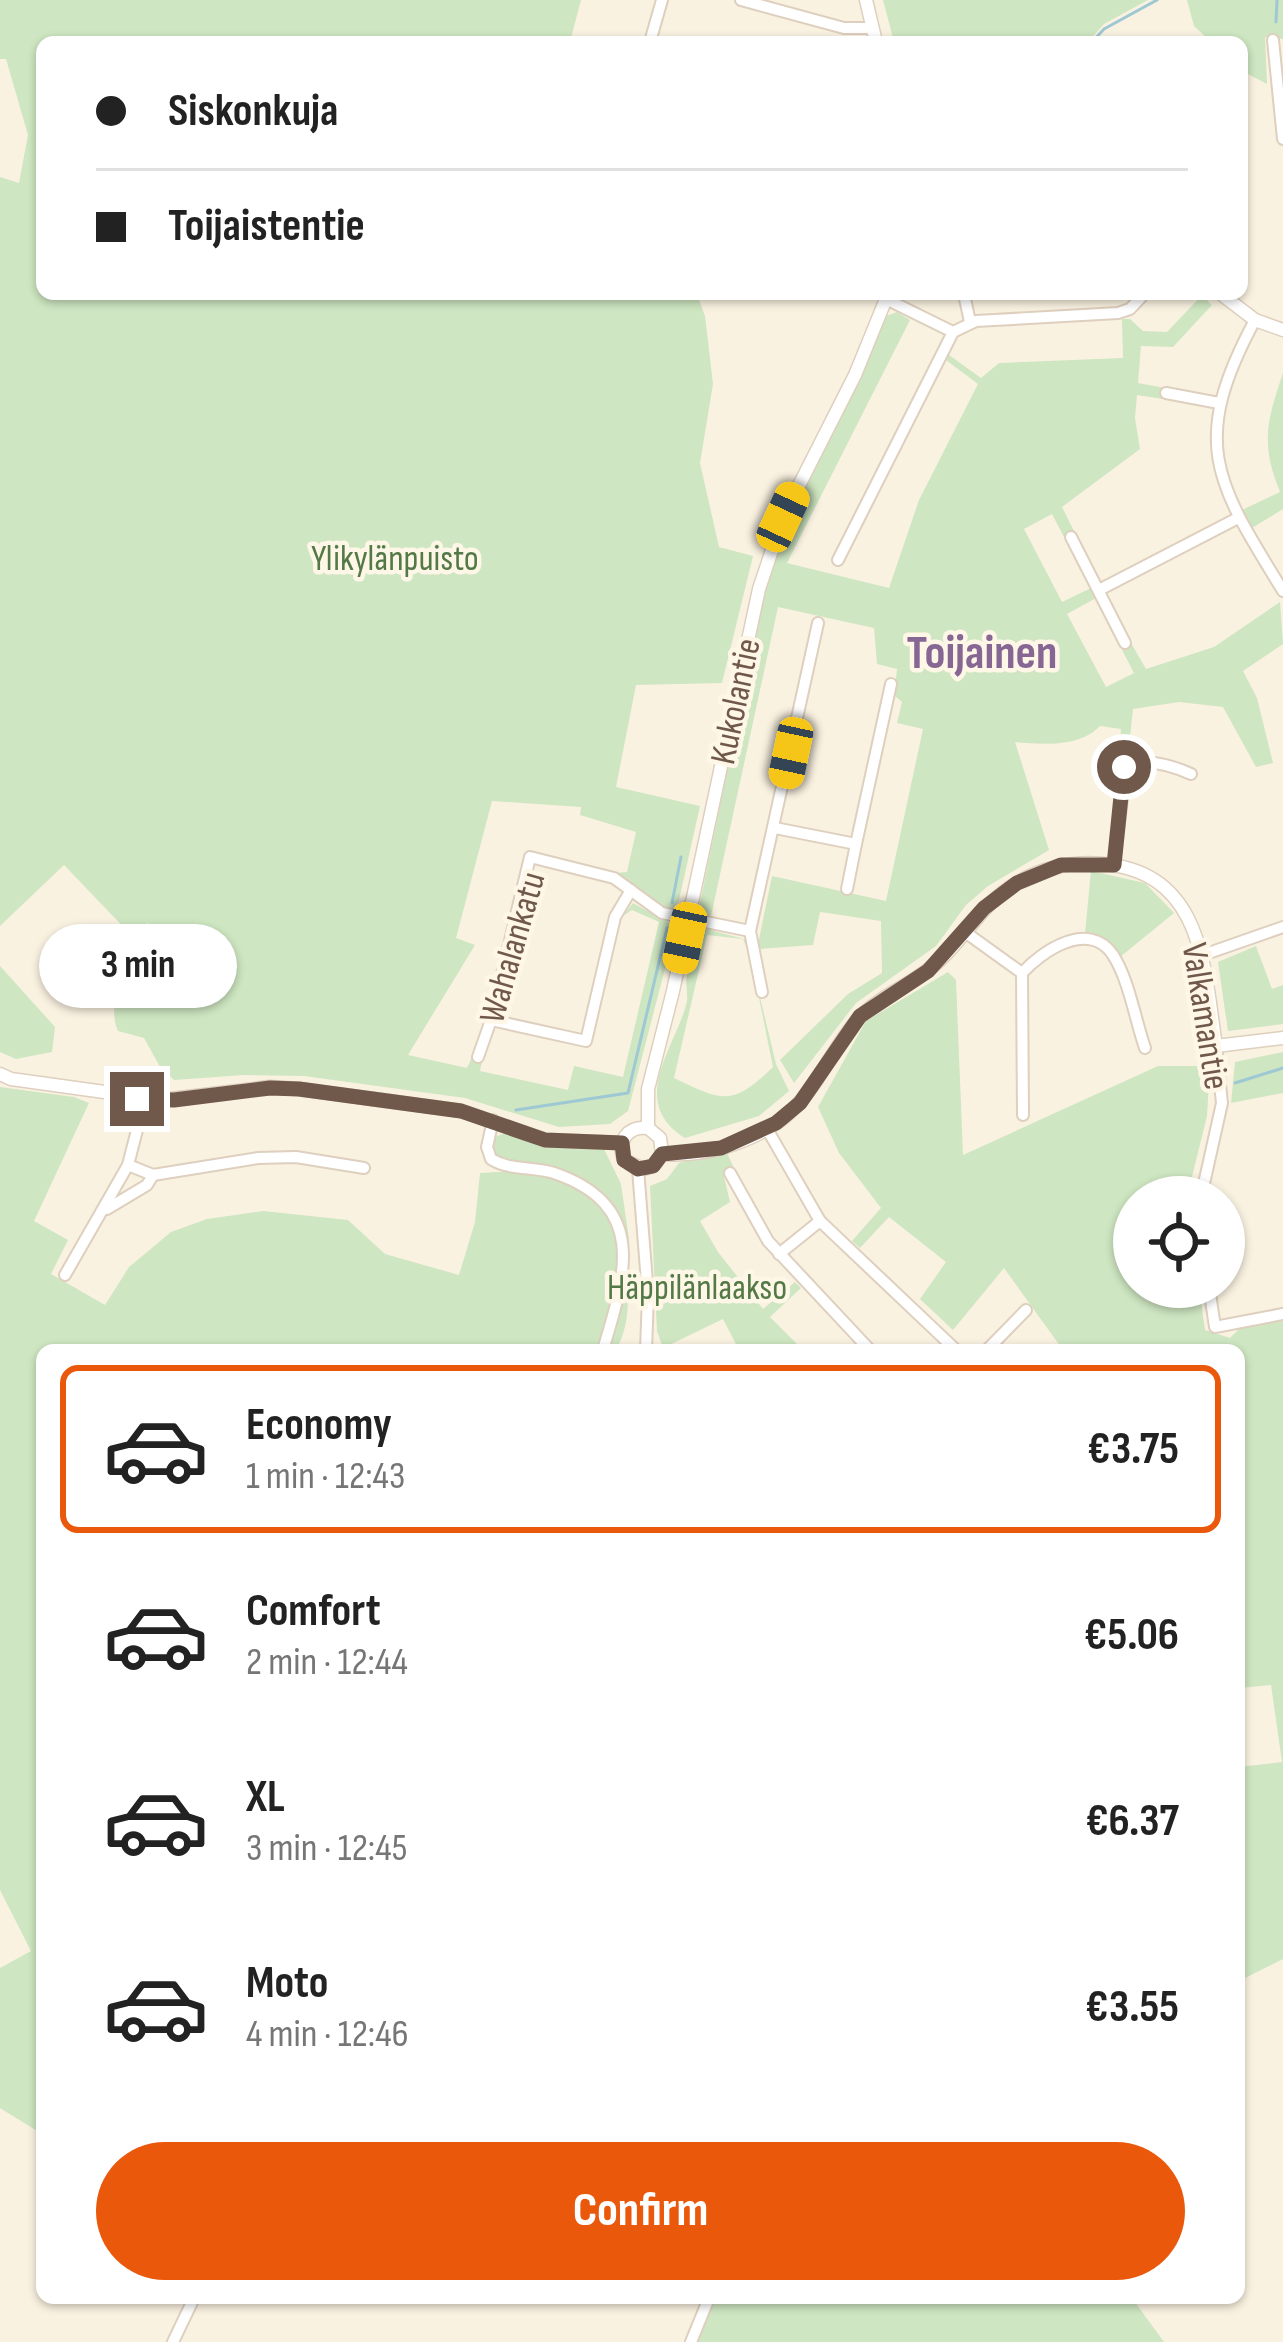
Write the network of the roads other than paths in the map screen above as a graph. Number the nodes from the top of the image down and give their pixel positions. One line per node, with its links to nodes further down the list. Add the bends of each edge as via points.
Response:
1 (662, 0): 5 (street)
2 (742, 0): 4 (street)
3 (866, 0): 4 (street)
4 (874, 35)
5 (652, 36)
6 (1273, 40): 7 (street)
7 (1283, 139)
8 (886, 300): 33 (street, Kukolantie, via 770,554)
9 (893, 300): 16 (street)
10 (965, 300): 14 (street)
11 (1138, 300): 14 (street, via 1118,313)
12 (1229, 300): 13 (street)
13 (1255, 320): 15 (street); 18 (street)
14 (970, 322): 16 (street)
15 (1283, 330)
16 (953, 332): 21 (street)
17 (1166, 393): 18 (street)
18 (1219, 403): 19 (street, via 1218,463)
19 (1238, 518): 22 (street); 23 (street)
20 (1071, 537): 22 (street)
21 (838, 560)
22 (1099, 590): 25 (street)
23 (1283, 591)
24 (818, 623): 28 (street)
25 (1125, 643)
26 (892, 684): 29 (street)
27 (1191, 774): 30 (street, via 1173,765 1126,765)
28 (775, 828): 29 (street); 35 (street)
29 (856, 844): 31 (street)
30 (1114, 865): 36 (street, Valkamantie, via 1061,865 1029,876); 37 (street, Valkamantie, via 1148,876 1174,897)
31 (847, 889)
32 (631, 890): 33 (street, Wahalankatu, via 662,913); 40 (street, via 615,917 586,1041); 40 (street, Wahalankatu, via 614,878 530,857)
33 (689, 919): 35 (street, Wahalankatu); 49 (street, Kukolantie, via 647,1089)
34 (1283, 927): 37 (street)
35 (750, 931): 39 (street)
36 (965, 932): 38 (street); 50 (street, Valkamantie, via 928,971 860,1016 800,1103)
37 (1203, 955): 42 (street, Valkamantie)
38 (1022, 973): 43 (street, via 1066,941 1104,946); 47 (street)
39 (762, 992)
40 (491, 1021): 44 (street, Wahalankatu)
41 (1283, 1038): 42 (street)
42 (1216, 1046): 58 (street, Valkamantie, via 1222,1103)
43 (1145, 1048)
44 (478, 1057)
45 (0, 1074): 46 (street)
46 (145, 1099): 48 (street, via 299,1089); 53 (street)
47 (1024, 1115)
48 (493, 1120): 51 (street, via 545,1140); 66 (street, via 491,1159 582,1184 617,1222 623,1273)
49 (648, 1128): 51 (street, via 634,1129); 52 (street)
50 (767, 1129): 52 (street, Valkamantie, via 706,1152); 60 (street)
51 (622, 1143): 55 (street, via 624,1160)
52 (662, 1154): 55 (street)
53 (128, 1165): 57 (street); 59 (street)
54 (364, 1168): 57 (street, via 277,1157)
55 (638, 1169): 67 (street)
56 (730, 1173): 61 (street)
57 (153, 1175): 59 (street)
58 (1206, 1176)
59 (104, 1211): 62 (street)
60 (820, 1221): 61 (street); 69 (street)
61 (779, 1254): 68 (street)
62 (64, 1275)
63 (1212, 1308): 65 (street, via 1215,1327)
64 (1026, 1310): 70 (street)
65 (1283, 1314)
66 (605, 1344)
67 (646, 1344)
68 (864, 1344)
69 (950, 1344)
70 (993, 1344)
71 (191, 2304): 73 (street)
72 (707, 2304): 74 (street)
73 (172, 2342)
74 (691, 2342)

